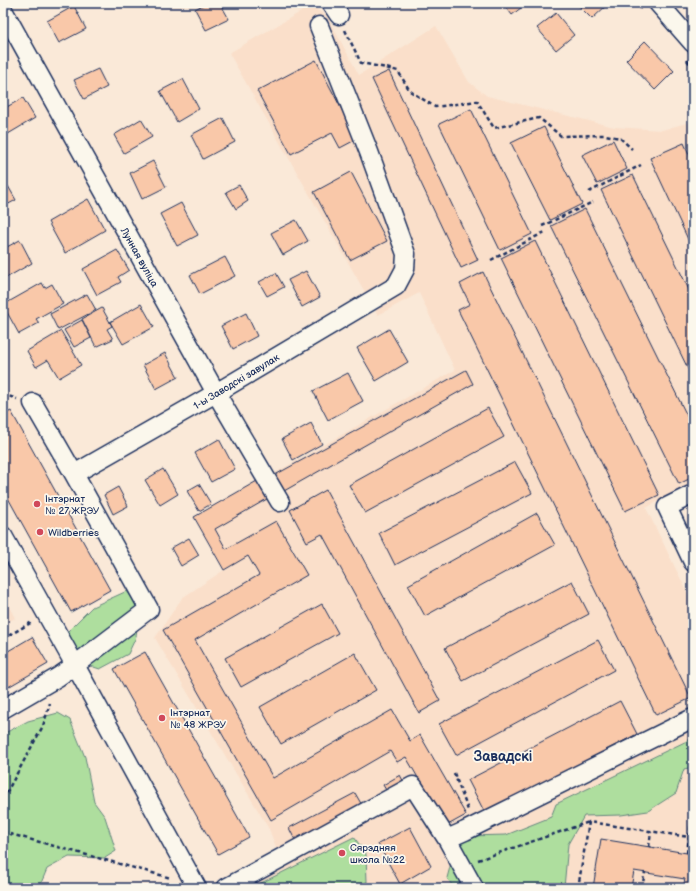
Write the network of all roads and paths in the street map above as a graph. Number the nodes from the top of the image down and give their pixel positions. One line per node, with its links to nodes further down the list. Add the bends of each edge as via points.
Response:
1 (658, 3): 5 (street)
2 (335, 9): 6 (path, via 361,63 398,71 410,90 435,107 477,101 494,128 539,118 561,136 605,135 620,138)
3 (3, 10): 13 (street, Лунная вуліца)
4 (319, 26): 13 (street, 1-ы Заводскі завулак, via 370,152 406,254 404,269 396,286)
5 (693, 43)
6 (632, 149)
7 (641, 165): 8 (path)
8 (589, 192)
9 (594, 202): 10 (path)
10 (542, 226)
11 (545, 232): 12 (path)
12 (491, 260)
13 (216, 393): 15 (street, 1-ы Заводскі завулак); 17 (street, Лунная вуліца)
14 (33, 403): 15 (street)
15 (74, 474): 22 (street, via 148,609)
16 (693, 494): 19 (street, via 667,507)
17 (280, 502)
18 (3, 536): 20 (street)
19 (693, 562)
20 (45, 612): 21 (path); 22 (street)
21 (3, 639)
22 (75, 665): 23 (street); 39 (street)
23 (58, 677): 24 (street); 27 (path, via 43,726)
24 (3, 709)
25 (693, 718): 30 (street)
26 (454, 773): 30 (path, via 469,815)
27 (3, 799)
28 (693, 811): 33 (path)
29 (589, 822): 32 (path); 37 (path); 42 (path)
30 (465, 831): 34 (street)
31 (3, 832): 39 (path)
32 (651, 832): 33 (path); 35 (path)
33 (689, 837): 36 (path)
34 (447, 840): 40 (street, via 413,786); 41 (street)
35 (649, 847)
36 (687, 853)
37 (490, 856)
38 (645, 872): 43 (path)
39 (196, 886)
40 (226, 888)
41 (474, 888)
42 (578, 888)
43 (642, 888)

